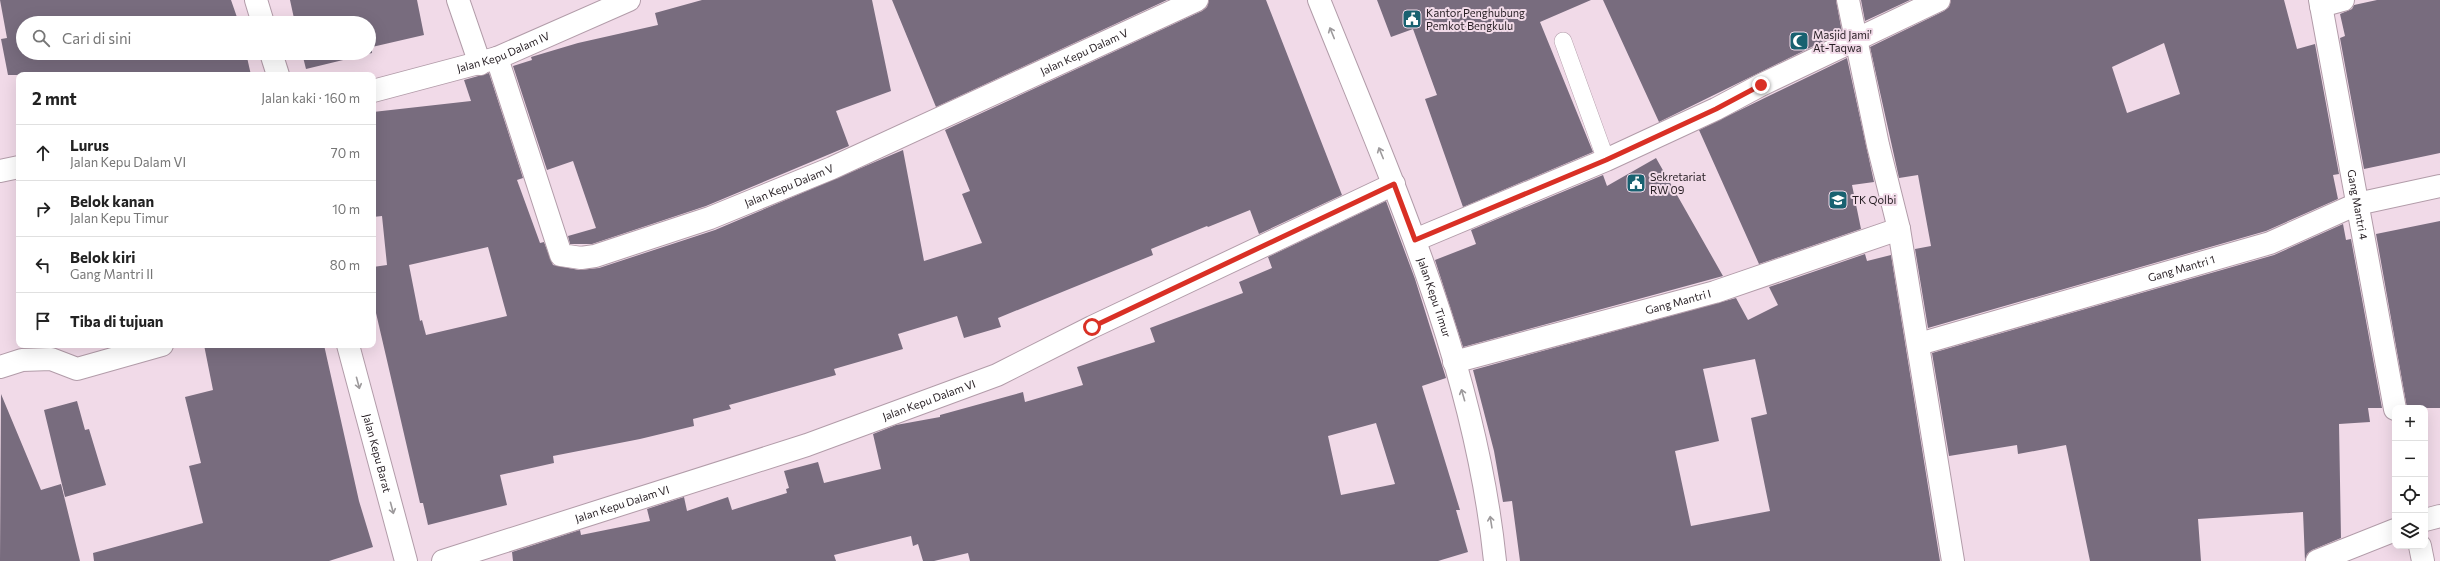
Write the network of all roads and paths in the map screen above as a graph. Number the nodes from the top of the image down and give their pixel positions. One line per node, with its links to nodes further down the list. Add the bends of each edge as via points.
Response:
1 (256, 0): 10 (street)
2 (458, 0): 14 (street)
3 (629, 0): 14 (street, Jalan Kepu Dalam IV)
4 (1197, 0): 14 (street, Jalan Kepu Dalam V, via 832,168 710,218 595,256 581,258 561,255)
5 (1319, 0): 20 (street, Jalan Kepu Timur, one-way to 5)
6 (1848, 0): 11 (street)
7 (1939, 0): 11 (street)
8 (2343, 0): 9 (street)
9 (2321, 3): 22 (street, Gang Mantri 4)
10 (261, 16)
11 (1856, 40): 17 (street); 23 (street)
12 (1563, 41): 17 (lane)
13 (273, 60): 15 (street)
14 (488, 61): 16 (street, Jalan Kepu Dalam IV)
15 (277, 72)
16 (376, 90)
17 (1606, 160): 24 (street)
18 (16, 168): 19 (street)
19 (0, 171)
20 (1394, 184): 24 (street, Jalan Kepu Timur); 36 (street, Jalan Kepu Dalam VI, via 1092,327 997,375 807,445)
21 (2440, 186): 22 (street, Gang Mantri 1)
22 (2357, 204): 25 (street, Gang Mantri 1, via 2270,243); 30 (street, Gang Mantri 4)
23 (1899, 229): 25 (street); 28 (street, Gang Mantri I, via 1715,292)
24 (1415, 240): 28 (street, Jalan Kepu Timur, via 1432,285)
25 (1919, 344): 38 (street)
26 (151, 348): 29 (street, via 77,369 51,360 22,360)
27 (349, 348): 35 (street, Jalan Kepu Barat, one-way to 35)
28 (1454, 362): 37 (street, Jalan Kepu Timur, one-way to 28, via 1479,452)
29 (0, 367)
30 (2394, 405)
31 (2440, 516): 32 (street)
32 (2428, 519)
33 (2392, 531): 39 (street)
34 (2421, 549): 40 (street)
35 (406, 561)
36 (443, 561)
37 (1495, 561)
38 (1953, 561)
39 (2317, 561)
40 (2423, 561)

